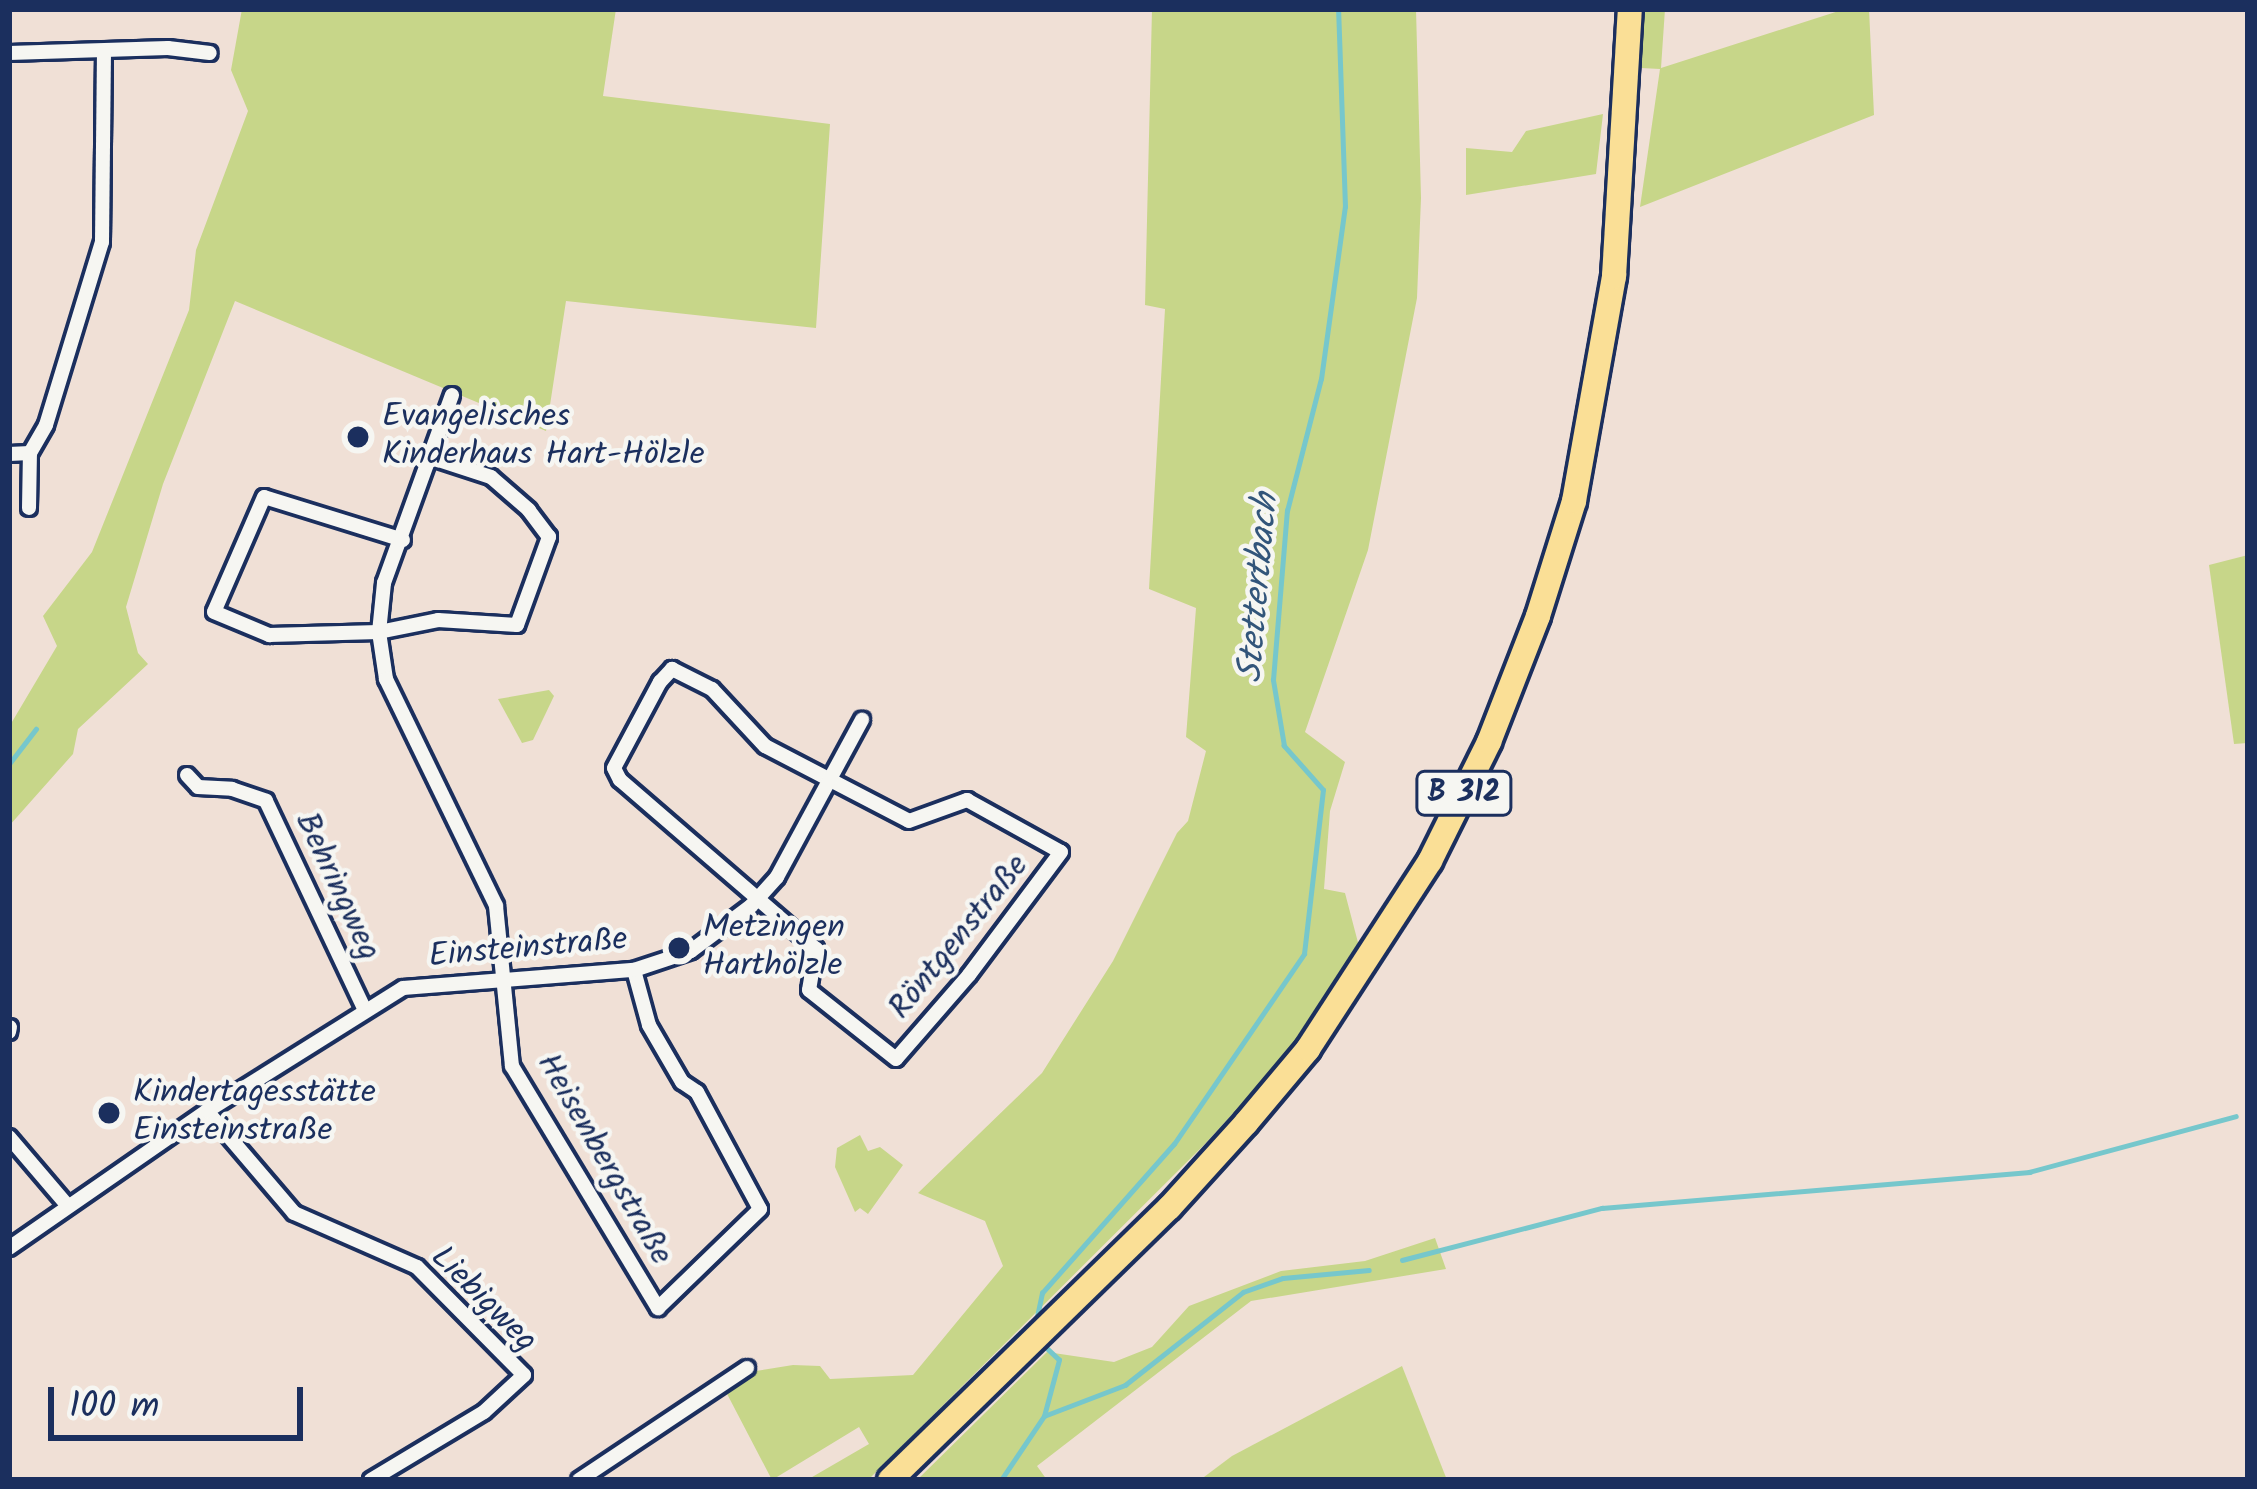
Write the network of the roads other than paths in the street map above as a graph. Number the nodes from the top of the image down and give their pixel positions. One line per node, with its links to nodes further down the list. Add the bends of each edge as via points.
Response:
1 (1629, 13): 26 (highway, B 312, via 1614,276 1574,501 1538,616 1430,861 1308,1049 1169,1208)
2 (104, 51): 3 (street); 4 (street); 6 (street, via 102,242 46,425)
3 (9, 53)
4 (210, 53)
5 (452, 395): 8 (street)
6 (30, 453): 7 (street); 9 (street)
7 (9, 454)
8 (432, 458): 10 (street); 11 (street, via 491,477 529,510 548,537 532,596 517,625 437,620)
9 (29, 508)
10 (403, 540): 11 (street, via 384,583); 11 (street, via 264,497 214,612 269,635)
11 (379, 632): 17 (street, via 399,711 496,905)
12 (862, 720): 14 (street, Einsteinstraße)
13 (187, 776): 18 (street, Behringweg, via 198,787 266,801)
14 (830, 781): 15 (street, Einsteinstraße); 15 (street, via 765,746 712,688 672,670 660,682 614,768 660,819); 15 (street, Röntgenstraße, via 909,821 967,800 1061,852 896,1059 809,990 816,949)
15 (759, 898): 16 (street, Einsteinstraße, via 691,951)
16 (634, 970): 17 (street, Einsteinstraße); 17 (street, Heisenbergstraße, via 649,1025 682,1082 697,1092 760,1210 658,1308 512,1066)
17 (506, 980): 18 (street, Einsteinstraße, via 419,985)
18 (364, 1009): 19 (street, Einsteinstraße)
19 (207, 1111): 21 (street, Einsteinstraße); 24 (street, Liebigweg, via 294,1213 417,1267 524,1375 484,1412)
20 (9, 1137): 21 (street)
21 (68, 1204): 22 (street, Einsteinstraße)
22 (9, 1248)
23 (747, 1368): 25 (street)
24 (371, 1480)
25 (579, 1480)
26 (890, 1480)

